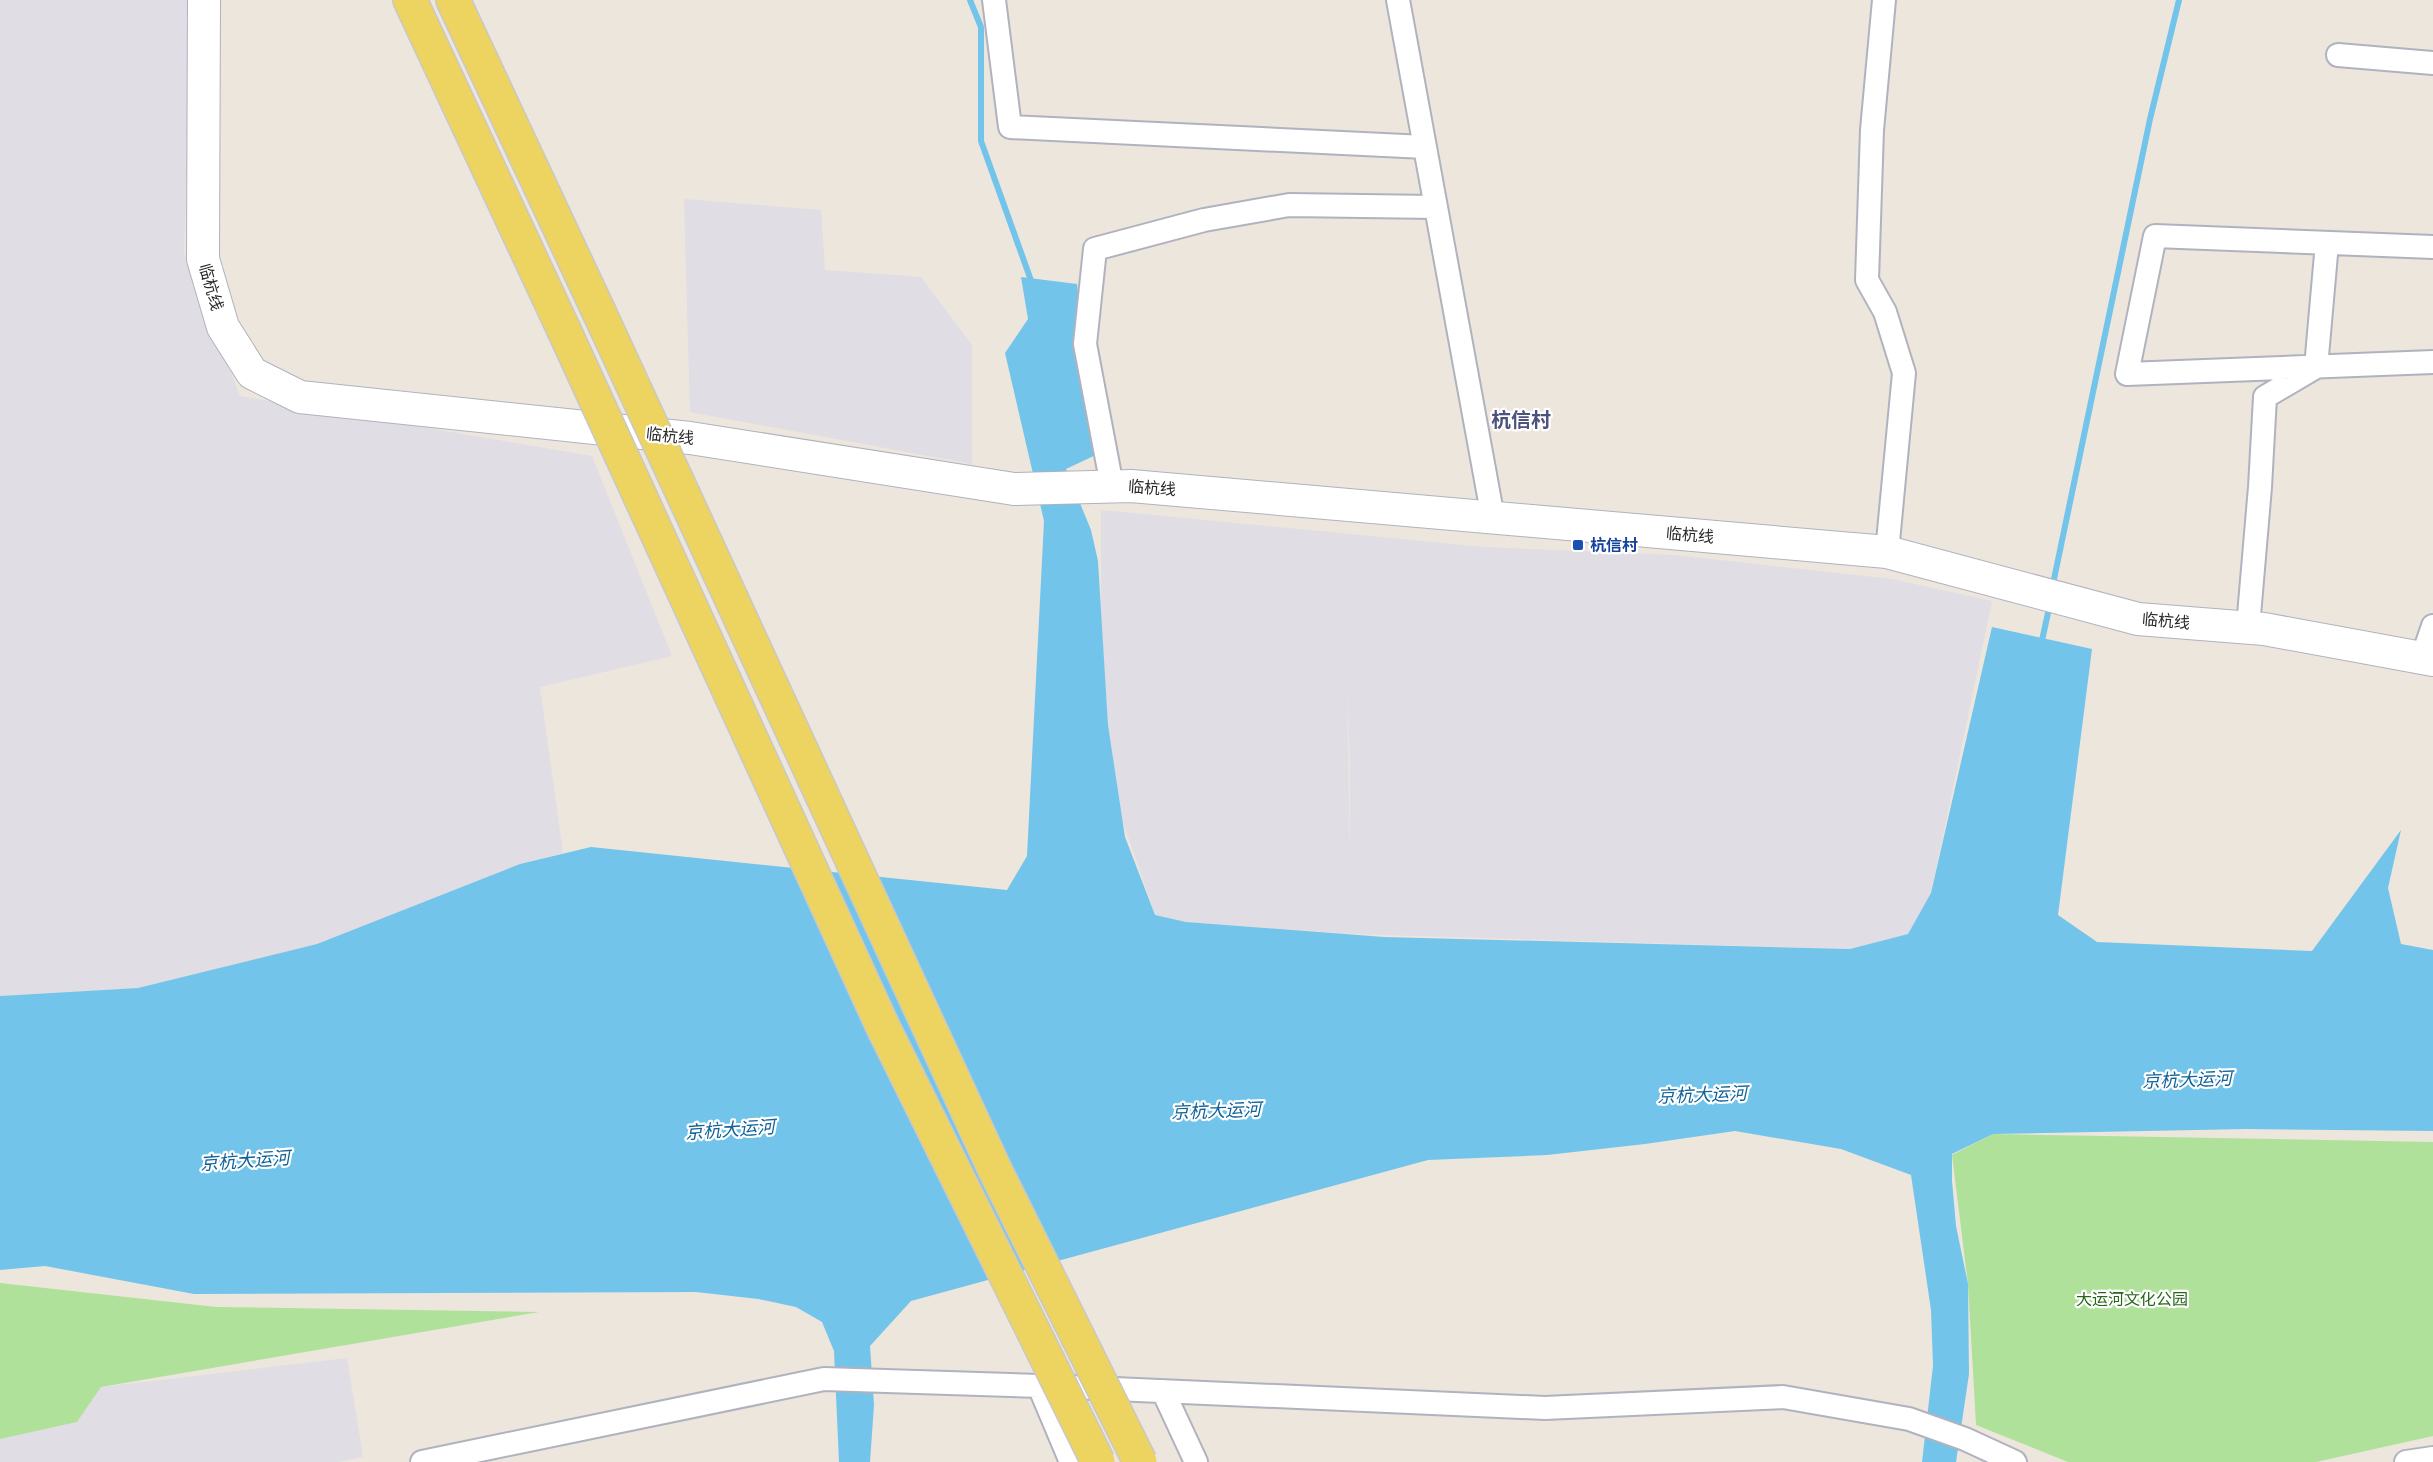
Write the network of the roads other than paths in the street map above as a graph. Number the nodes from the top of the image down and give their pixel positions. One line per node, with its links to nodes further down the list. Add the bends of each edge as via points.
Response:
1 (204, 0): 15 (street, 临杭线, via 203,259 223,327 252,373 300,397 690,438 1014,489)
2 (410, 0): 26 (main road, bridge, via 883,1027)
3 (453, 0): 27 (main road, bridge, via 990,1159)
4 (994, 0): 9 (street, via 1010,127)
5 (1398, 0): 9 (street)
6 (1884, 0): 17 (street, via 1872,130 1867,280 1885,312 1904,373)
7 (2338, 55): 8 (street)
8 (2433, 63)
9 (1425, 147): 10 (street)
10 (1436, 207): 15 (street, via 1288,205 1204,220 1095,249 1085,344); 16 (street)
11 (2327, 243): 12 (street); 14 (street); 14 (street, via 2156,236 2127,374)
12 (2433, 247)
13 (2433, 362): 14 (street)
14 (2316, 367): 19 (street, via 2265,397)
15 (1112, 486): 16 (street, 临杭线)
16 (1493, 518): 17 (street, 临杭线)
17 (1887, 552): 19 (street, 临杭线, via 2138,619)
18 (2433, 626): 20 (street)
19 (2247, 627): 20 (street, 临杭线)
20 (2428, 659)
21 (1039, 1386): 22 (street); 24 (street, via 824,1379); 25 (street)
22 (1163, 1392): 28 (street); 29 (street, via 1545,1408 1784,1397 1909,1419)
23 (2433, 1458): 30 (street)
24 (422, 1462)
25 (1071, 1462)
26 (1098, 1462)
27 (1140, 1462)
28 (1196, 1462)
29 (2015, 1462)
30 (2406, 1462)

